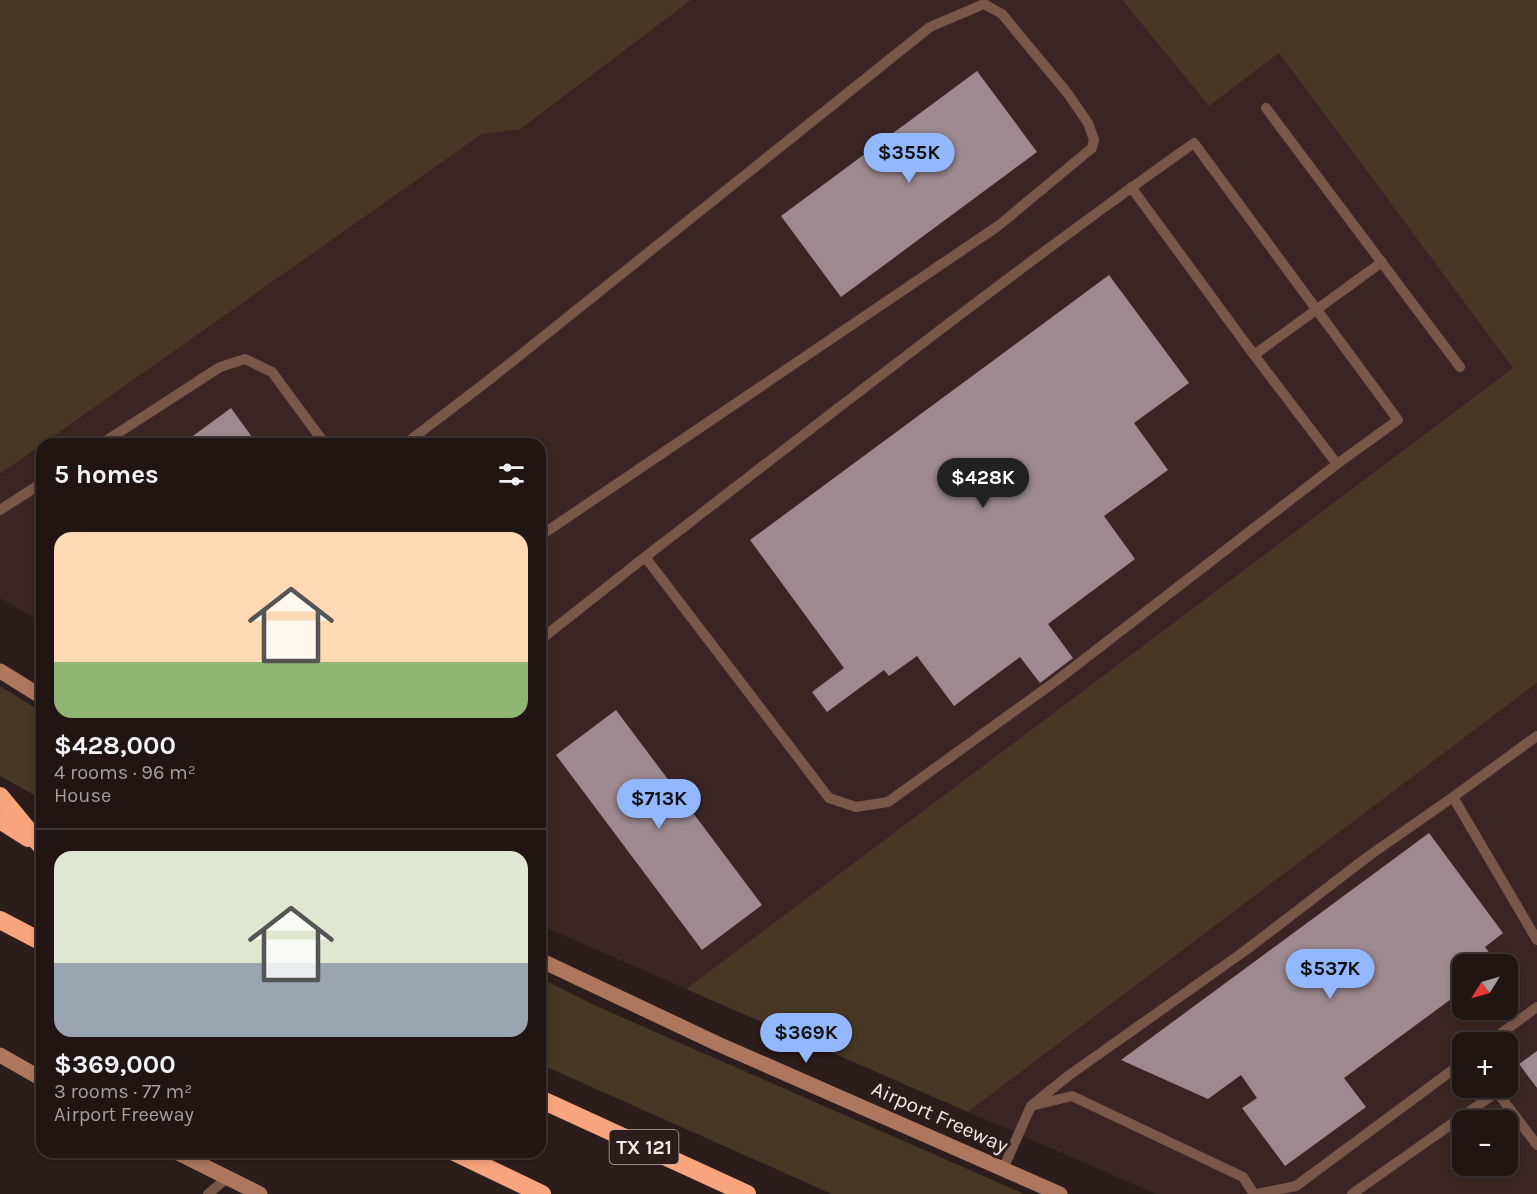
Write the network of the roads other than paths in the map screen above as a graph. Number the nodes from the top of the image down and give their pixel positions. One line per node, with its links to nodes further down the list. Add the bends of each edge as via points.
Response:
1 (1266, 108): 3 (lane)
2 (1131, 187): 4 (lane, via 1194,143); 5 (lane); 14 (lane)
3 (1382, 262): 4 (lane); 6 (lane)
4 (1315, 309): 5 (lane); 10 (lane, via 1398,420)
5 (1254, 355): 10 (lane)
6 (1461, 367)
7 (110, 438): 8 (lane, via 219,367 245,359 272,372)
8 (321, 438)
9 (413, 438): 13 (lane, via 930,27 984,4 1002,14 1068,93 1088,123 1094,140 1092,148 998,226)
10 (1336, 464): 14 (lane, via 1056,681 888,802 856,807 829,798)
11 (36, 487): 12 (lane)
12 (0, 510)
13 (546, 532)
14 (645, 556): 15 (lane)
15 (546, 635)
16 (0, 671): 17 (main road)
17 (36, 694)
18 (1537, 736): 20 (lane)
19 (0, 796): 22 (highway)
20 (1454, 797): 26 (lane); 34 (lane)
21 (0, 820): 23 (highway)
22 (36, 840)
23 (36, 843)
24 (0, 920): 25 (highway)
25 (36, 939)
26 (1537, 940)
27 (546, 963): 38 (main road, Airport Freeway, via 718,1044)
28 (1537, 1007): 29 (lane)
29 (1503, 1032)
30 (0, 1055): 32 (main road)
31 (1452, 1070): 45 (lane, via 1296,1186)
32 (36, 1076)
33 (546, 1103): 43 (highway, TX 121)
34 (1031, 1106): 38 (lane); 45 (lane, via 1072,1096 1243,1177)
35 (1537, 1145): 46 (lane, via 1497,1092)
36 (188, 1158): 39 (main road)
37 (467, 1158): 42 (highway)
38 (1003, 1169): 44 (main road, Airport Freeway)
39 (227, 1178): 40 (lane); 41 (main road)
40 (208, 1194)
41 (260, 1194)
42 (542, 1194)
43 (747, 1194)
44 (1060, 1194)
45 (1255, 1194)
46 (1352, 1194)

